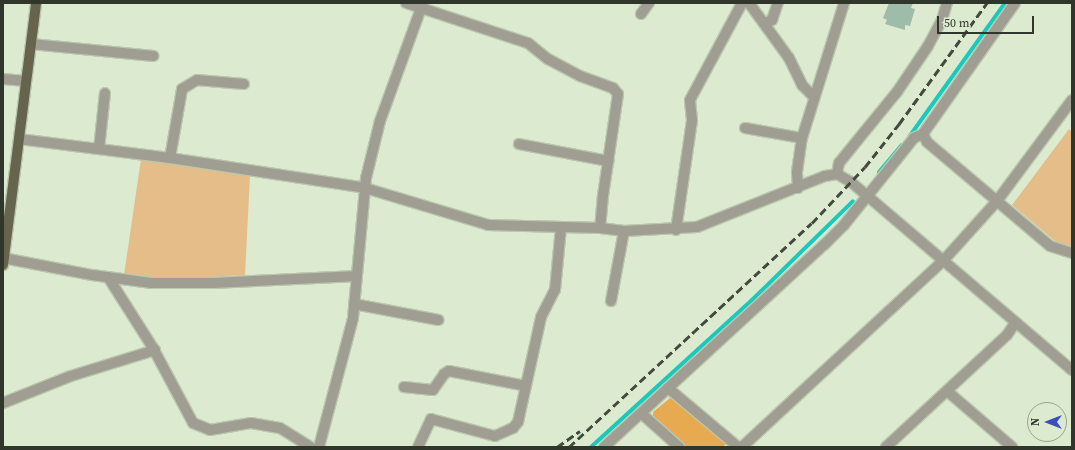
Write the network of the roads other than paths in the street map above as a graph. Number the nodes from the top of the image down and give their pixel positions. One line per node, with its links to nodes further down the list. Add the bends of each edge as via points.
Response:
1 (36, 3): 13 (main road)
2 (406, 3): 10 (street)
3 (649, 3): 11 (street)
4 (742, 3): 36 (street, via 690,100 692,120)
5 (749, 3): 12 (street)
6 (778, 3): 12 (street, via 772,20)
7 (844, 3): 19 (street)
8 (947, 3): 29 (street, via 942,20 928,46 898,92 839,163)
9 (1014, 3): 22 (street)
10 (423, 5): 28 (street, via 528,43 554,62 580,76 613,88 618,94); 30 (street, via 380,121)
11 (641, 14)
12 (766, 23): 19 (street, via 789,58 802,85)
13 (31, 44): 14 (street); 16 (main road)
14 (153, 56)
15 (3, 80): 16 (street)
16 (26, 82): 24 (main road)
17 (244, 84): 27 (street, via 197,80 182,89)
18 (105, 93): 26 (street)
19 (814, 97): 23 (street)
20 (1072, 100): 33 (street)
21 (745, 128): 23 (street)
22 (923, 134): 32 (street, via 914,138); 33 (street, via 927,142)
23 (802, 138): 31 (street, via 797,172)
24 (19, 139): 26 (street); 39 (main road)
25 (519, 144): 28 (street)
26 (99, 149): 27 (street)
27 (170, 158): 30 (street)
28 (608, 161): 35 (street)
29 (837, 174): 31 (street); 32 (street, via 843,176)
30 (365, 188): 34 (street, via 488,225); 41 (street)
31 (798, 188): 36 (street, via 712,221)
32 (867, 197): 40 (street); 51 (street, via 824,245)
33 (997, 201): 38 (street, via 1050,246); 40 (street)
34 (561, 228): 35 (street); 49 (street, via 554,290 541,317)
35 (600, 228): 37 (street)
36 (676, 230): 37 (street)
37 (624, 231): 43 (street)
38 (1072, 253)
39 (3, 261): 42 (street)
40 (942, 261): 46 (street); 61 (street)
41 (357, 276): 42 (street, via 213,283 151,283); 44 (street)
42 (108, 277): 47 (street)
43 (611, 301)
44 (354, 304): 45 (street); 56 (street, via 337,387)
45 (439, 320)
46 (1015, 323): 48 (street); 52 (street, via 1007,335)
47 (155, 350): 53 (street, via 124,362 71,376); 55 (street, via 193,423 210,430 251,423 280,428)
48 (1072, 370)
49 (526, 386): 50 (street, via 449,371 433,390); 57 (street, via 518,422 513,428 495,436 431,419)
50 (404, 387)
51 (668, 388): 54 (street); 60 (street)
52 (947, 391): 62 (street); 63 (street)
53 (3, 403)
54 (642, 414): 58 (street); 59 (street)
55 (311, 447)
56 (319, 447)
57 (418, 447)
58 (604, 447)
59 (679, 447)
60 (738, 447)
61 (742, 447)
62 (886, 447)
63 (1012, 447)

